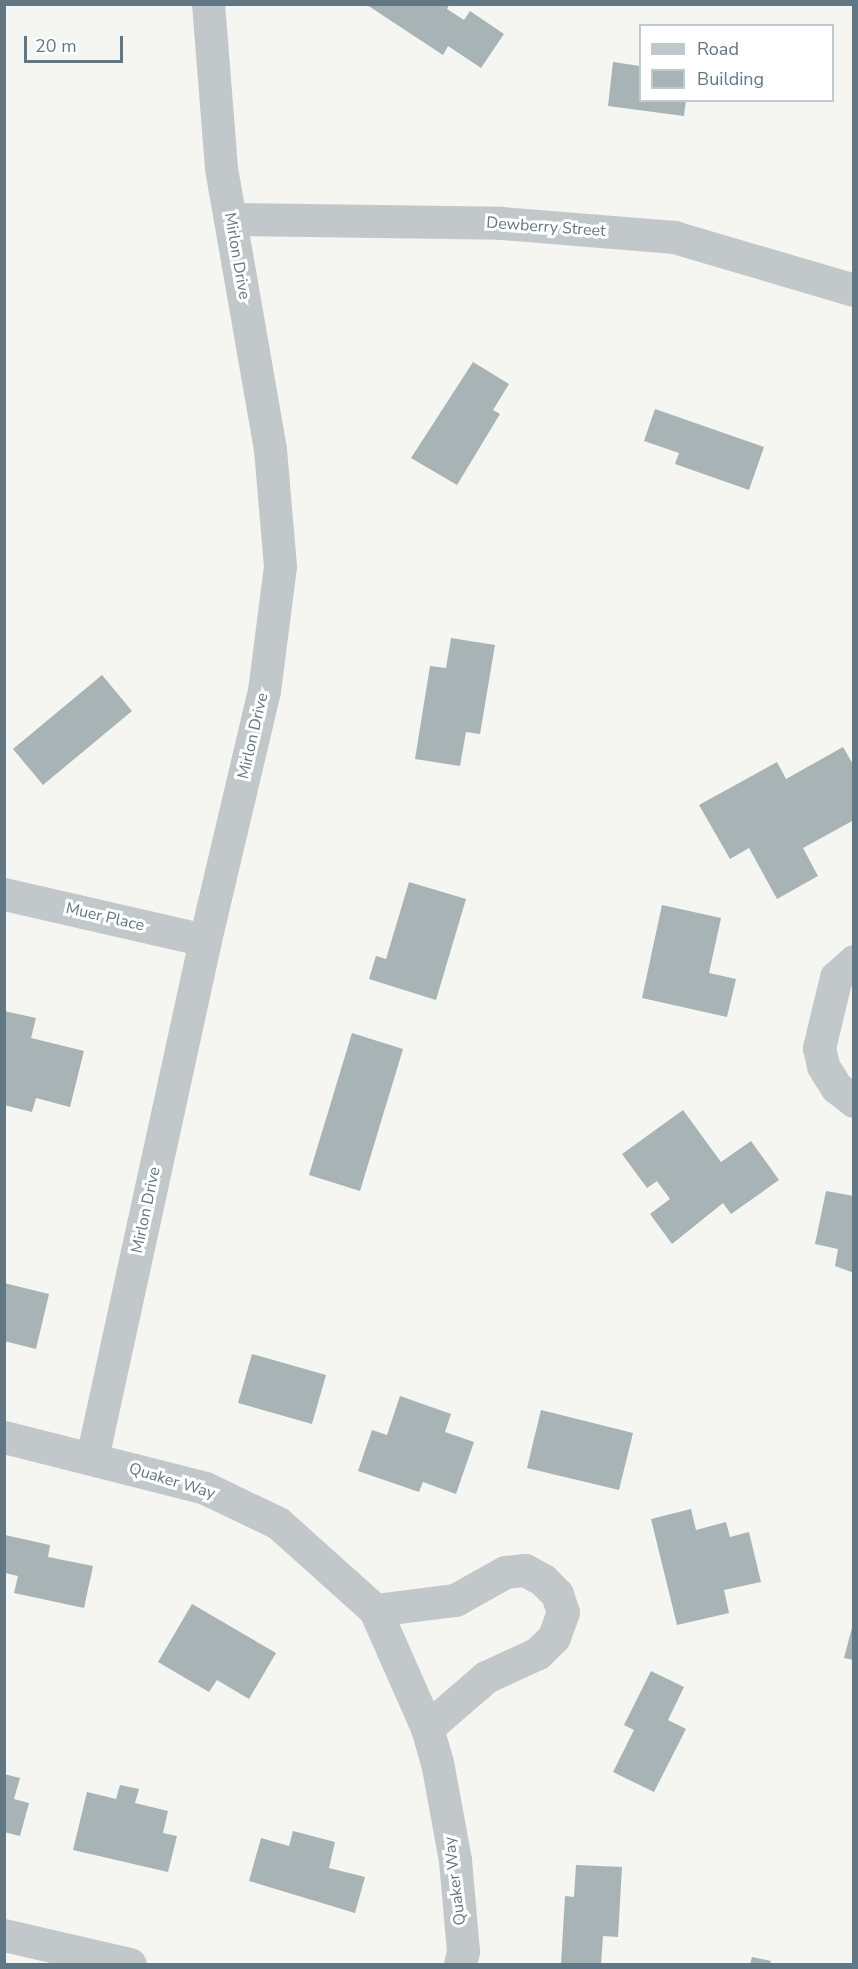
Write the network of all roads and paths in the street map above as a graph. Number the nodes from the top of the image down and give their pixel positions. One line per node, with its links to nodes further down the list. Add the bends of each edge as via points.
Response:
1 (208, 4): 2 (street, Mirlon Drive, via 221,168)
2 (231, 219): 3 (street, Dewberry Street, via 501,223 674,237); 5 (street, Mirlon Drive, via 270,449 280,566 264,691)
3 (854, 290)
4 (4, 894): 5 (street, Muer Place)
5 (205, 940): 9 (street, Mirlon Drive)
6 (854, 961): 7 (street, via 836,977 819,1048 823,1066 836,1087)
7 (854, 1101)
8 (4, 1437): 9 (street, Quaker Way)
9 (92, 1458): 10 (street, Quaker Way, via 205,1488 278,1523)
10 (375, 1610): 11 (street, Quaker Way); 11 (street, via 455,1600 505,1572 525,1570 543,1580 556,1594 563,1612 554,1637 538,1653 486,1677)
11 (427, 1728): 14 (street, Quaker Way, via 455,1860 463,1951)
12 (4, 1935): 13 (street)
13 (130, 1965)
14 (460, 1965)

